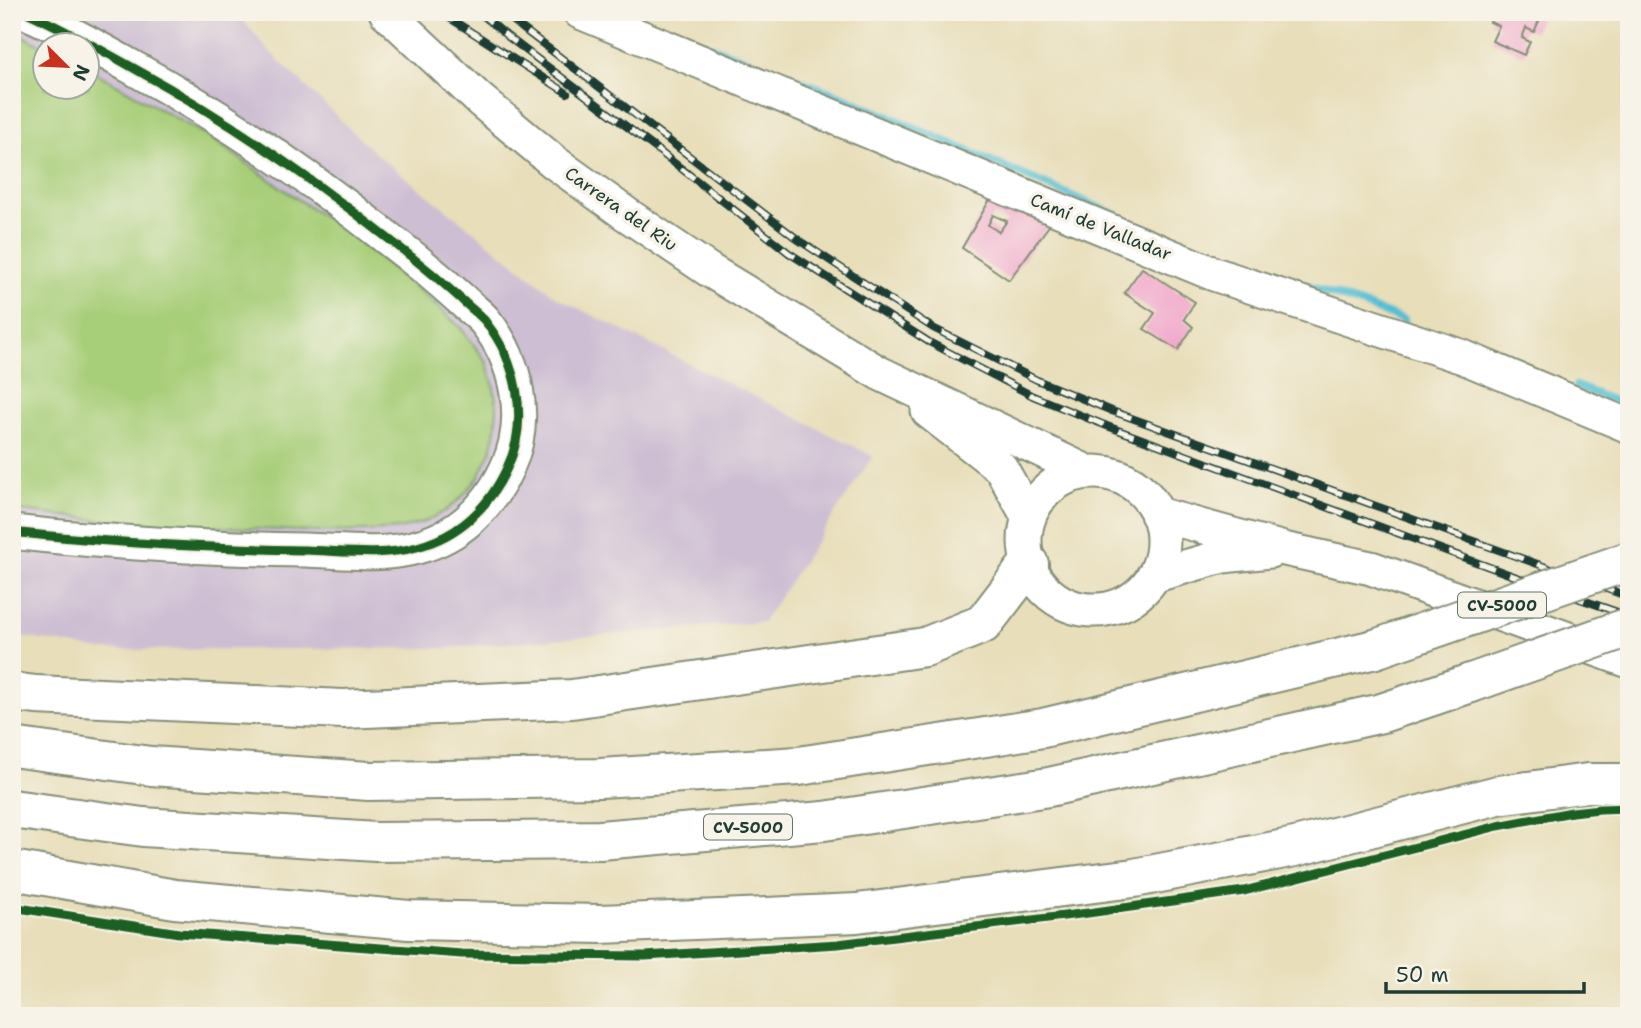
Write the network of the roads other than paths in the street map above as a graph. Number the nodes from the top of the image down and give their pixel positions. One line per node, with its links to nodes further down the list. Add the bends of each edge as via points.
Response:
1 (26, 12): 9 (street, via 171,89 366,221 484,321 514,375 519,402 512,454 495,491 463,526 415,548 390,552 254,549)
2 (386, 12): 4 (street, Carrera del Riu, via 554,162 709,270)
3 (580, 12): 5 (street, Camí de Valladar, via 1214,274 1463,357)
4 (879, 373): 6 (street, Carrera del Riu); 8 (street, Carrera del Riu, via 1001,468)
5 (1629, 426)
6 (1087, 472): 7 (street, via 1104,472 1136,486); 8 (street, via 1051,486)
7 (1157, 514): 10 (street); 13 (street, via 1162,545)
8 (1028, 518): 12 (street, via 1025,549)
9 (12, 532)
10 (1284, 549): 13 (street, via 1223,556); 15 (street, via 1371,568)
11 (1629, 562): 17 (highway, CV-5000, bridge, via 1375,649 1043,728 799,766 600,778 369,781 151,766)
12 (1029, 564): 13 (street, via 1051,595 1087,609 1125,602); 16 (highway, via 983,624 925,647 572,699 343,709)
13 (1153, 576)
14 (1629, 627): 19 (highway, CV-5000, bridge, via 1382,713 1049,787 824,821 600,840 376,842 143,827)
15 (1629, 660)
16 (12, 691)
17 (12, 747)
18 (1629, 783): 20 (highway, via 1588,783 1498,795 1295,847 1134,878 857,913 601,924 409,920 176,899)
19 (12, 809)
20 (12, 870)

